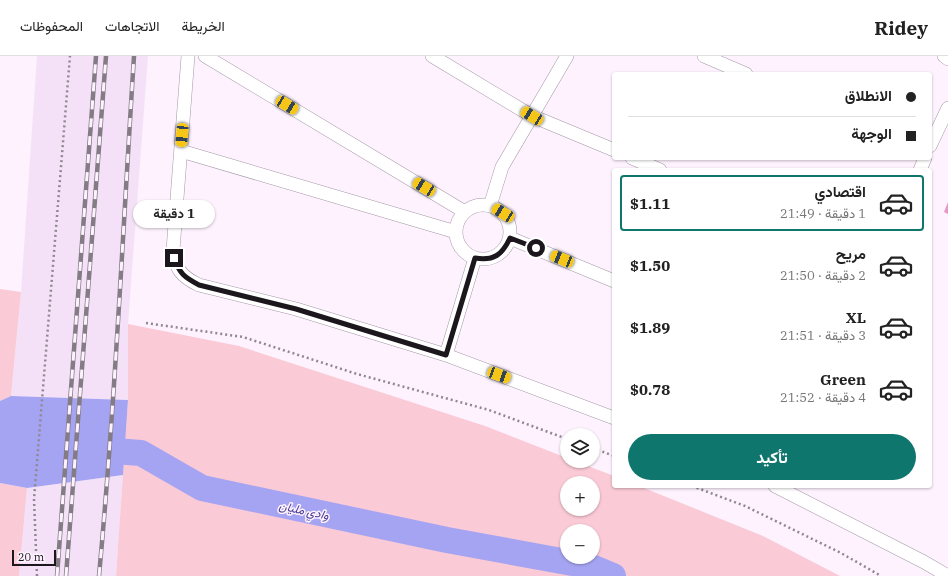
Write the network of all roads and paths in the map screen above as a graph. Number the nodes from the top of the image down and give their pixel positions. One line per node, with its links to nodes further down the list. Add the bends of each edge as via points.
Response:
1 (70, 56): 31 (path, via 34,499)
2 (188, 56): 14 (street)
3 (205, 56): 18 (street)
4 (432, 56): 11 (street)
5 (567, 56): 11 (street)
6 (704, 56): 9 (street)
7 (944, 56): 8 (street)
8 (948, 58)
9 (741, 72)
10 (948, 108): 12 (street)
11 (532, 116): 13 (street); 17 (street, via 502,167)
12 (932, 142)
13 (612, 149)
14 (181, 151): 19 (street); 24 (street, via 173,250 181,273 188,279 199,285 296,309)
15 (637, 160): 16 (street)
16 (655, 168)
17 (490, 206): 18 (street, via 477,205); 20 (street, via 503,213 510,226)
18 (465, 212): 19 (street, via 460,217)
19 (456, 232): 21 (street, via 461,248)
20 (510, 238): 21 (street, via 498,255 484,259); 22 (street)
21 (475, 258): 24 (street)
22 (612, 279)
23 (146, 323): 26 (path, via 244,337 357,374 489,410)
24 (446, 355): 25 (street)
25 (612, 417)
26 (560, 436)
27 (600, 451): 28 (path)
28 (612, 455)
29 (697, 488): 32 (path, via 745,506 841,552)
30 (783, 488): 33 (street)
31 (37, 576)
32 (881, 576)
33 (948, 576)

